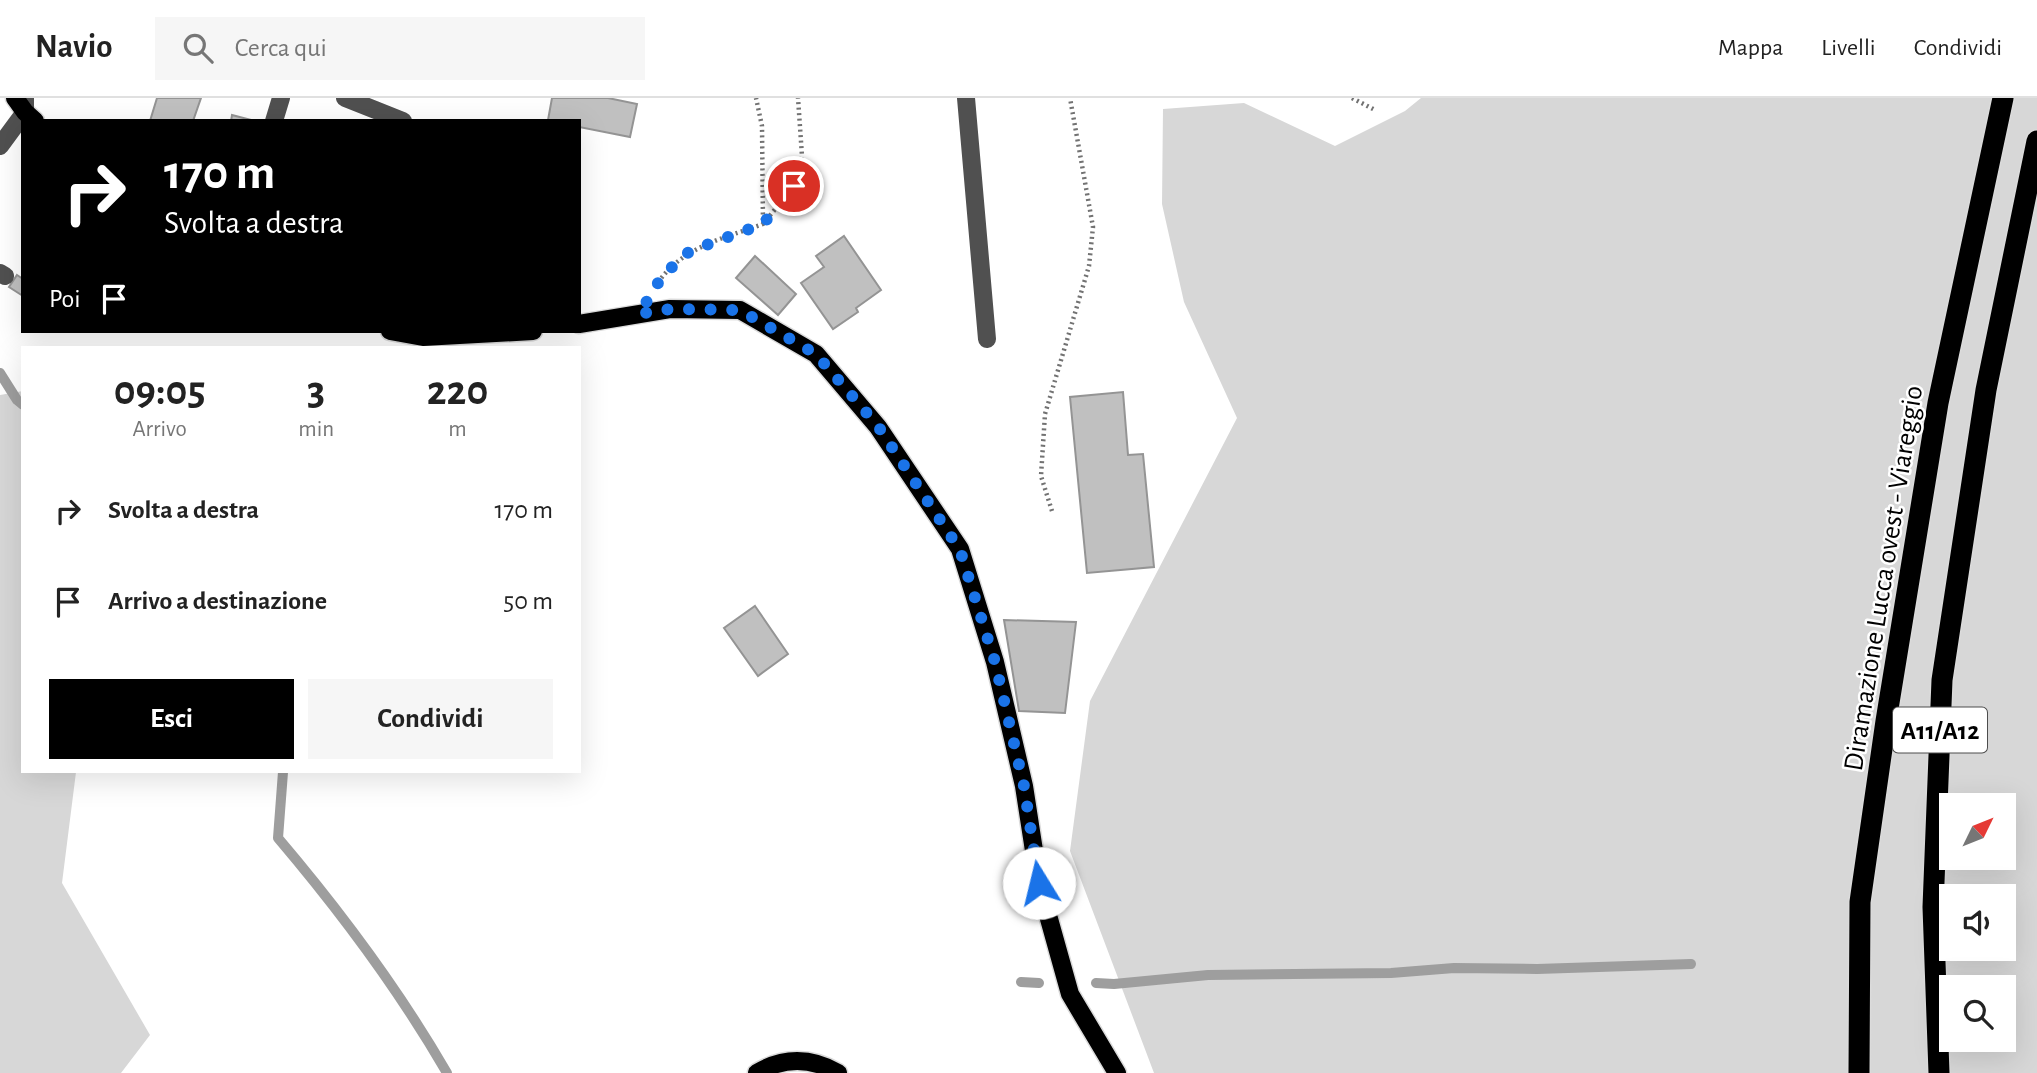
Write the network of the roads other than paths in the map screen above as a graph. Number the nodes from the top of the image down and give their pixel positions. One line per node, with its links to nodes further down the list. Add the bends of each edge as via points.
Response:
1 (281, 98): 6 (lane)
2 (345, 98): 7 (lane)
3 (966, 98): 13 (lane)
4 (2003, 98): 17 (highway, Diramazione Lucca ovest - Viareggio / A11/A12, via 1938,403 1886,721 1860,902)
5 (25, 107): 9 (lane)
6 (275, 119)
7 (398, 119)
8 (2037, 141): 18 (highway, A11/A12, via 1986,390 1942,680 1933,907)
9 (0, 146)
10 (581, 324): 16 (main road, via 670,309 740,310 816,354 878,426 960,550 995,662 1024,786 1039,883 1070,994)
11 (401, 333): 12 (main road, via 423,337)
12 (496, 333)
13 (986, 339)
14 (757, 1073): 15 (main road, via 779,1062 809,1060)
15 (838, 1073)
16 (1117, 1073)
17 (1860, 1073)
18 (1938, 1073)

